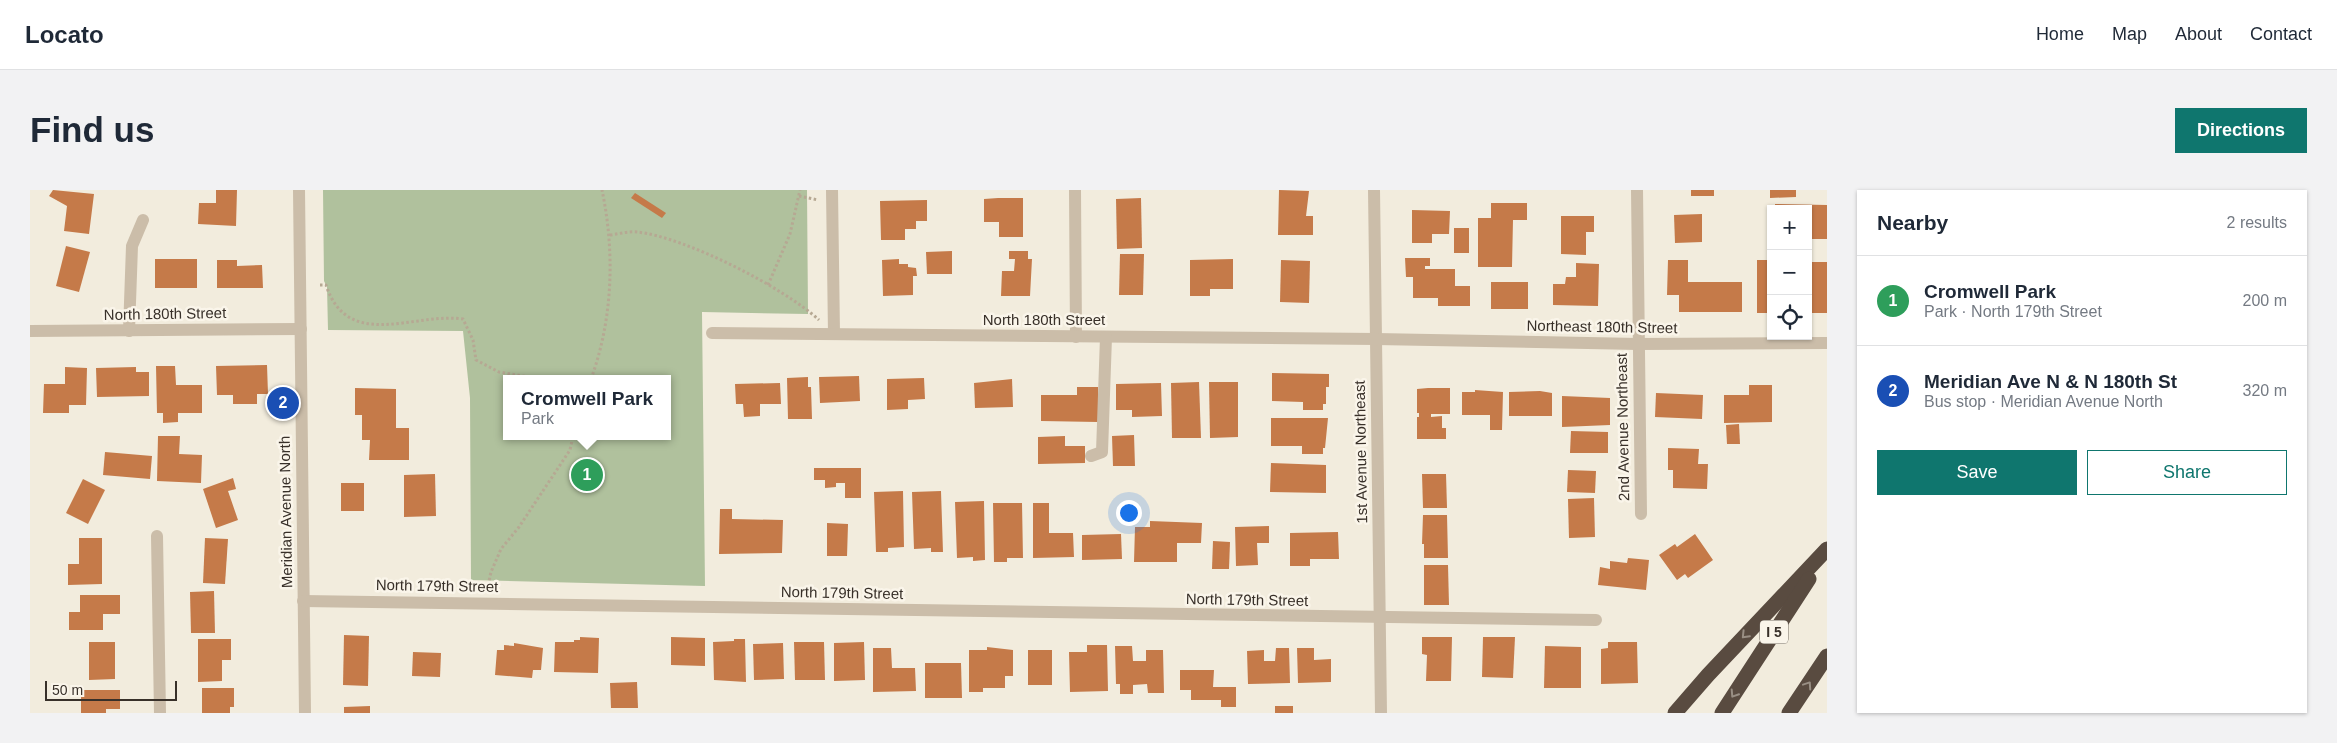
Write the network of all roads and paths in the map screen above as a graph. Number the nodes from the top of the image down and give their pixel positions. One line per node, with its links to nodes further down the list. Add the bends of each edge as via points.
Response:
1 (299, 190): 12 (street, Meridian Avenue North)
2 (602, 190): 9 (path)
3 (800, 190): 11 (path, via 790,234)
4 (832, 190): 16 (street)
5 (1075, 190): 17 (street)
6 (1374, 190): 19 (street, 1st Avenue Northeast)
7 (1637, 190): 21 (street, 2nd Avenue Northeast)
8 (143, 220): 13 (street, via 132,246)
9 (610, 235): 11 (path, via 636,232 663,237 712,256); 23 (path, via 606,327)
10 (320, 285): 22 (path, via 326,285 331,300 348,319 395,324 446,316 463,319 473,340 476,360 498,372)
11 (768, 285): 16 (path, via 811,312)
12 (301, 329): 13 (street, North 180th Street); 29 (street, Meridian Avenue North)
13 (129, 331): 14 (street, North 180th Street)
14 (30, 332)
15 (712, 333): 16 (street, North 180th Street)
16 (834, 334): 17 (street, North 180th Street)
17 (1076, 337): 18 (street, North 180th Street)
18 (1106, 337): 19 (street, North 180th Street); 25 (street, via 1102,452)
19 (1376, 339): 21 (street, Northeast 180th Street); 31 (street, 1st Avenue Northeast)
20 (1827, 343): 21 (street, Northeast 180th Street)
21 (1638, 344): 26 (street, 2nd Avenue Northeast)
22 (516, 375)
23 (592, 375)
24 (572, 440): 30 (path, via 570,450 501,549 491,572)
25 (1091, 456)
26 (1641, 514)
27 (158, 536): 34 (street)
28 (1827, 550): 37 (highway, one-way to 37); 38 (highway, I 5, one-way to 38)
29 (303, 601): 30 (street, North 179th Street); 35 (street, Meridian Avenue North)
30 (484, 603): 31 (street, North 179th Street)
31 (1379, 618): 32 (street, North 179th Street); 36 (street, 1st Avenue Northeast)
32 (1596, 620)
33 (1827, 656): 39 (highway, one-way to 33)
34 (160, 713)
35 (305, 713)
36 (1381, 713)
37 (1675, 713)
38 (1722, 713)
39 (1790, 713)

